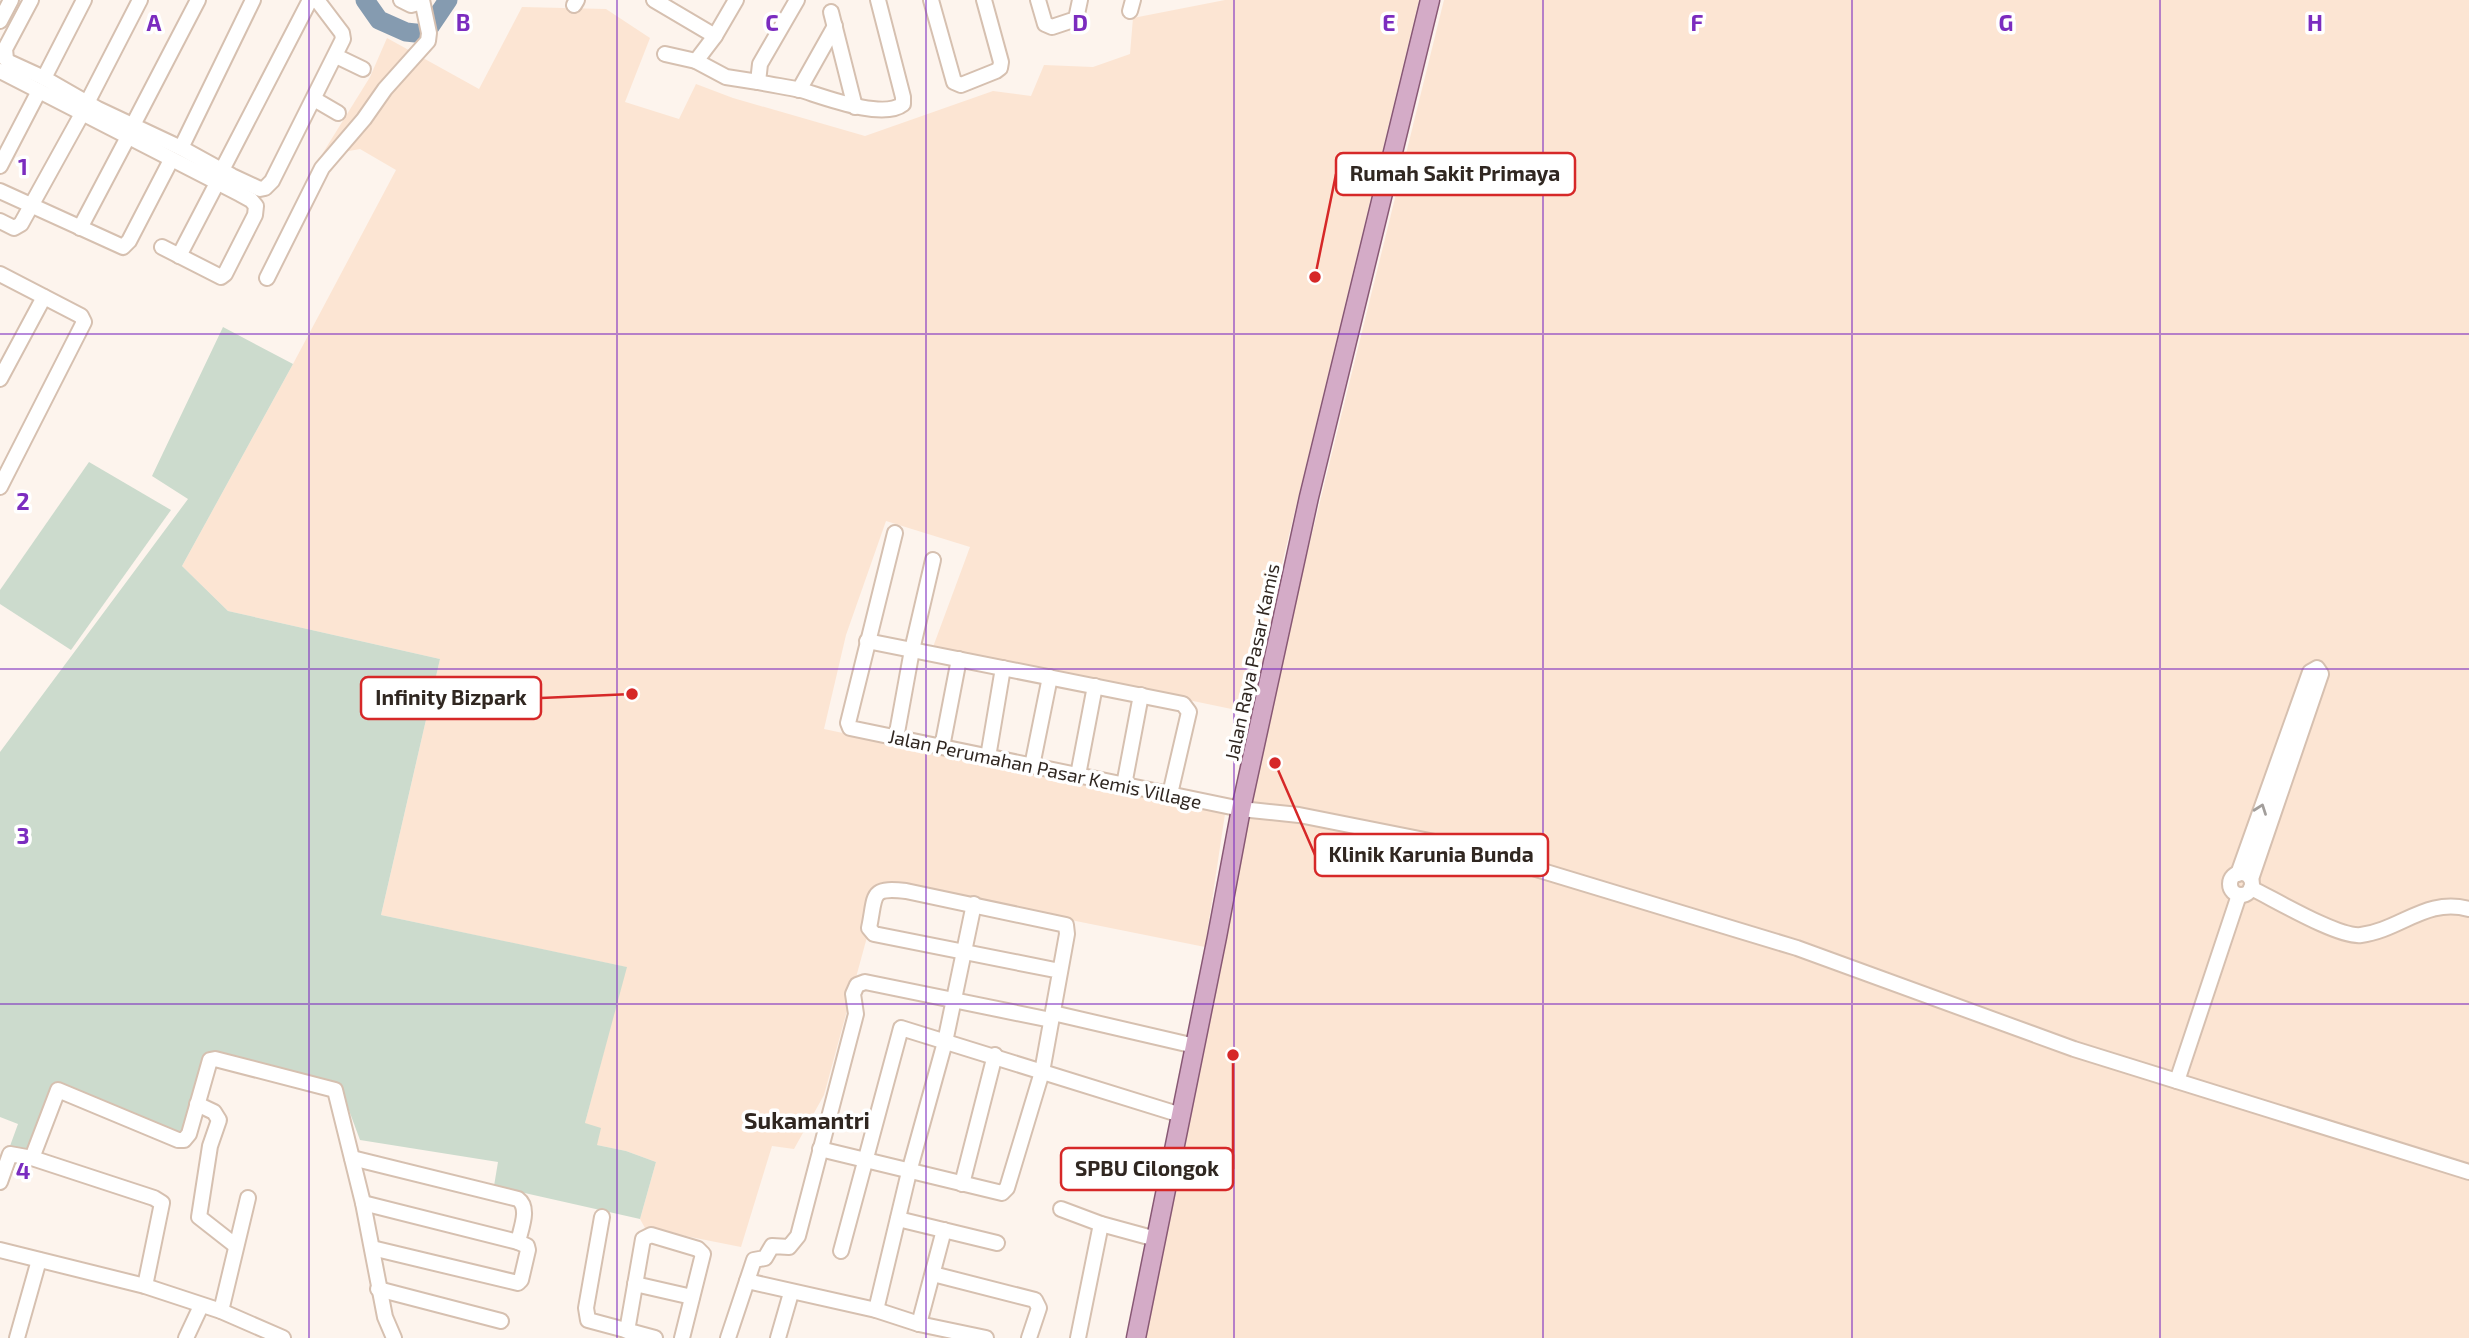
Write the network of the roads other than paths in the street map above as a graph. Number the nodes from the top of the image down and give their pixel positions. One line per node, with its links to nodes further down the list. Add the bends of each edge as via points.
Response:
1 (11, 0): 20 (street)
2 (31, 0): 28 (street, via 5,55)
3 (84, 0): 28 (street)
4 (140, 0): 31 (street)
5 (198, 0): 34 (street)
6 (253, 0): 35 (street)
7 (310, 0): 38 (street)
8 (317, 0): 23 (street, via 342,33)
9 (401, 0): 19 (street)
10 (653, 0): 21 (street)
11 (736, 0): 21 (street)
12 (797, 0): 27 (street, via 760,64)
13 (878, 0): 32 (street, via 902,104 893,109)
14 (931, 0): 15 (street, via 954,82 961,85 1000,68)
15 (984, 0)
16 (1038, 0): 17 (street, via 1045,24 1052,27 1076,19)
17 (1080, 0)
18 (1430, 0): 66 (main road, Jalan Raya Pasar Kamis, via 1308,496)
19 (423, 5): 46 (street, via 429,33 423,48 322,168)
20 (0, 21)
21 (715, 36): 24 (street)
22 (665, 54): 24 (street)
23 (336, 56): 25 (street); 30 (street)
24 (696, 61): 27 (street, via 726,77)
25 (363, 69)
26 (0, 71): 28 (street)
27 (758, 82): 29 (street)
28 (41, 85): 31 (street); 37 (street)
29 (799, 90): 32 (street); 32 (street, via 833,19)
30 (314, 99): 33 (street); 38 (street, via 269,186 260,189)
31 (85, 107): 34 (street); 40 (street)
32 (855, 107)
33 (338, 113)
34 (130, 131): 35 (street); 36 (street); 42 (street)
35 (181, 148): 38 (street)
36 (172, 160): 38 (street); 42 (street, via 123,247)
37 (0, 166)
38 (219, 176): 44 (street); 44 (street, via 256,206 225,274 217,276)
39 (0, 191): 40 (street)
40 (31, 206): 41 (street, via 18,228); 42 (street)
41 (0, 221)
42 (80, 228)
43 (162, 247): 44 (street)
44 (178, 256)
45 (0, 274): 47 (street)
46 (267, 278)
47 (44, 297): 48 (street); 49 (street, via 80,316 83,327)
48 (0, 379)
49 (0, 487)
50 (895, 533): 52 (street)
51 (933, 560): 53 (street)
52 (867, 641): 53 (street); 59 (street, Jalan Perumahan Pasar Kemis Village, via 848,723 850,728)
53 (912, 650): 54 (street); 59 (street)
54 (959, 659): 55 (street); 60 (street)
55 (1003, 668): 56 (street); 61 (street)
56 (1050, 677): 57 (street); 62 (street)
57 (1095, 686): 58 (street); 63 (street)
58 (1141, 695): 64 (street); 65 (street, via 1186,706 1189,712)
59 (896, 738): 60 (street, Jalan Perumahan Pasar Kemis Village)
60 (942, 747): 61 (street, Jalan Perumahan Pasar Kemis Village)
61 (988, 757): 62 (street, Jalan Perumahan Pasar Kemis Village)
62 (1032, 766): 63 (street, Jalan Perumahan Pasar Kemis Village)
63 (1077, 775): 64 (street, Jalan Perumahan Pasar Kemis Village)
64 (1124, 785): 65 (street, Jalan Perumahan Pasar Kemis Village)
65 (1170, 794): 66 (street, Jalan Perumahan Pasar Kemis Village)
66 (1241, 809): 75 (main road, Jalan Raya Pasar Kamis); 78 (street, Jalan Perumahan Pasar Kemis Village, via 1299,815 1470,849 1797,948 2074,1049)
67 (2245, 884): 67 (street, one-way to 67, via 2310,672 2317,668 2321,674); 69 (street, via 2349,934 2360,935 2444,905); 78 (street)
68 (974, 904): 70 (street); 70 (street, via 885,889 876,895 869,928 874,934); 71 (street, via 1066,925)
69 (2469, 909)
70 (963, 953): 71 (street); 72 (street)
71 (1060, 971): 73 (street)
72 (953, 999): 73 (street); 74 (street); 81 (street, via 865,982 857,985 853,994 856,1014)
73 (1052, 1016): 75 (street); 77 (street)
74 (945, 1042): 76 (street); 84 (street, via 901,1028); 85 (street)
75 (1195, 1046): 80 (main road, Jalan Raya Pasar Kamis)
76 (995, 1055): 77 (street); 88 (street)
77 (1042, 1072): 80 (street); 88 (street, via 1005,1191)
78 (2177, 1081): 86 (street, Jalan Perumahan Pasar Kemis Village)
79 (197, 1104): 82 (street, via 189,1134 178,1140 58,1090); 83 (street, via 207,1063 215,1059 335,1090); 99 (street, via 214,1112 219,1120 210,1146 199,1217)
80 (1181, 1115): 96 (main road, Jalan Raya Pasar Kamis)
81 (820, 1149): 84 (street); 105 (street, via 798,1236 789,1247 772,1246 765,1258 754,1260)
82 (33, 1158): 87 (street, via 10,1154); 107 (street, via 160,1200 163,1205)
83 (352, 1158): 90 (street); 97 (street, via 518,1199 525,1208)
84 (866, 1162): 85 (street); 102 (street)
85 (909, 1172): 88 (street); 93 (street)
86 (2469, 1172)
87 (0, 1182)
88 (962, 1184)
89 (248, 1198): 99 (street)
90 (363, 1203): 97 (street); 100 (street)
91 (1060, 1209): 94 (street)
92 (602, 1217): 116 (street, via 586,1316)
93 (898, 1219): 95 (street); 112 (street)
94 (1101, 1224): 96 (street); 127 (street)
95 (944, 1230): 98 (street); 104 (street)
96 (1156, 1239): 128 (main road, Jalan Raya Pasar Kamis)
97 (518, 1242): 100 (street, via 528,1250 521,1280 513,1283)
98 (997, 1242)
99 (236, 1246): 113 (street)
100 (372, 1248): 108 (street)
101 (0, 1250): 103 (street)
102 (841, 1251)
103 (39, 1260): 107 (street); 118 (street)
104 (933, 1273): 115 (street); 126 (street, via 1035,1300 1039,1308)
105 (747, 1281): 109 (street); 123 (street)
106 (635, 1284): 110 (street); 110 (street, via 643,1239 651,1235 701,1251); 116 (street)
107 (145, 1286): 111 (street)
108 (378, 1289): 114 (street); 120 (street)
109 (791, 1293): 112 (street); 124 (street)
110 (692, 1297): 122 (street)
111 (201, 1306): 113 (street); 119 (street)
112 (876, 1310): 115 (street)
113 (221, 1311): 117 (street)
114 (501, 1321)
115 (919, 1324): 125 (street)
116 (619, 1332): 121 (street)
117 (276, 1337)
118 (17, 1338)
119 (186, 1338)
120 (394, 1338)
121 (655, 1338)
122 (682, 1338)
123 (728, 1338)
124 (778, 1338)
125 (986, 1338)
126 (1028, 1338)
127 (1078, 1338)
128 (1136, 1338)

